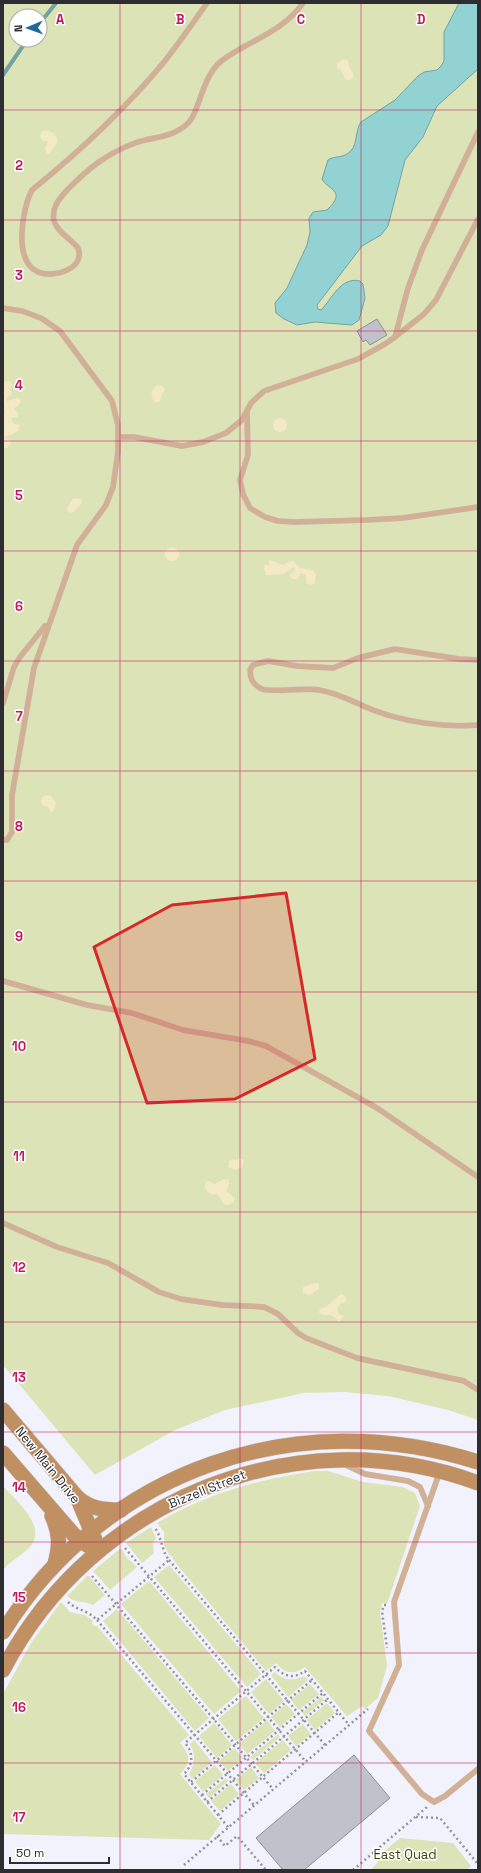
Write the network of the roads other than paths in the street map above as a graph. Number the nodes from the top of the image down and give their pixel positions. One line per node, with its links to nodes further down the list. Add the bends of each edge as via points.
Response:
1 (207, 3): 2 (lane, via 178,44 100,131 32,190 26,201 22,237 29,265 39,273 57,273 70,269 80,258 78,248 54,222 54,208 87,170 126,147 173,133 187,125 208,76 218,63 284,24 296,14)
2 (303, 3)
3 (478, 132): 6 (lane, via 422,250 408,288)
4 (478, 219): 6 (lane, via 436,300 424,314)
5 (3, 308): 8 (lane, via 41,318 60,331 112,402 118,425)
6 (395, 337): 7 (lane, via 358,359 264,391)
7 (248, 409): 8 (lane, via 242,420 226,433 203,442 182,446 134,437); 9 (lane, via 248,455 240,480 250,508 265,517 296,522 366,520 403,518)
8 (118, 437): 10 (lane, via 113,487 106,505 77,545)
9 (478, 507)
10 (53, 611): 12 (lane, via 14,667); 14 (lane, via 34,668 12,795 12,832 7,840)
11 (478, 660): 13 (lane, via 395,649 358,658 333,668 268,661 253,665 250,670 250,678 255,686 264,689 318,689 337,694 395,718 458,727)
12 (3, 703)
13 (478, 724)
14 (3, 840)
15 (3, 981): 16 (lane, via 87,1006 132,1013 184,1030 266,1046 377,1108)
16 (478, 1177)
17 (3, 1223): 18 (lane, via 57,1247 108,1263 159,1292 207,1304 264,1307 278,1314 298,1333 330,1348 357,1358 464,1381)
18 (478, 1390)
19 (3, 1410): 26 (street, New Main Drive)
20 (3, 1453): 27 (street, New Main Drive)
21 (446, 1453): 23 (street, Bizzell Street); 24 (street); 29 (street, Bizzell Street, via 365,1441 324,1441 280,1446 232,1457 199,1469 158,1488)
22 (333, 1459): 24 (street, Bizzell Street, via 398,1463); 28 (lane, via 365,1474 401,1480 420,1487); 32 (street, Bizzell Street, via 266,1468 207,1487 170,1502 148,1515)
23 (478, 1462)
24 (441, 1470): 25 (street, Bizzell Street); 28 (lane)
25 (478, 1483)
26 (77, 1497): 29 (street, via 95,1508); 30 (street, New Main Drive)
27 (47, 1506): 31 (street, New Main Drive); 33 (street, via 59,1536)
28 (428, 1506): 36 (lane, via 394,1602 399,1665 370,1731 422,1794 434,1802)
29 (121, 1510): 30 (street, Bizzell Street)
30 (92, 1531): 31 (street, Bizzell Street); 32 (street, New Main Drive)
31 (79, 1540): 32 (street, New Main Drive); 33 (street, Bizzell Street)
32 (98, 1552): 35 (street, Bizzell Street, via 56,1592 20,1641)
33 (55, 1565): 34 (street, Bizzell Street, via 22,1604)
34 (3, 1632)
35 (3, 1670)
36 (478, 1769)

